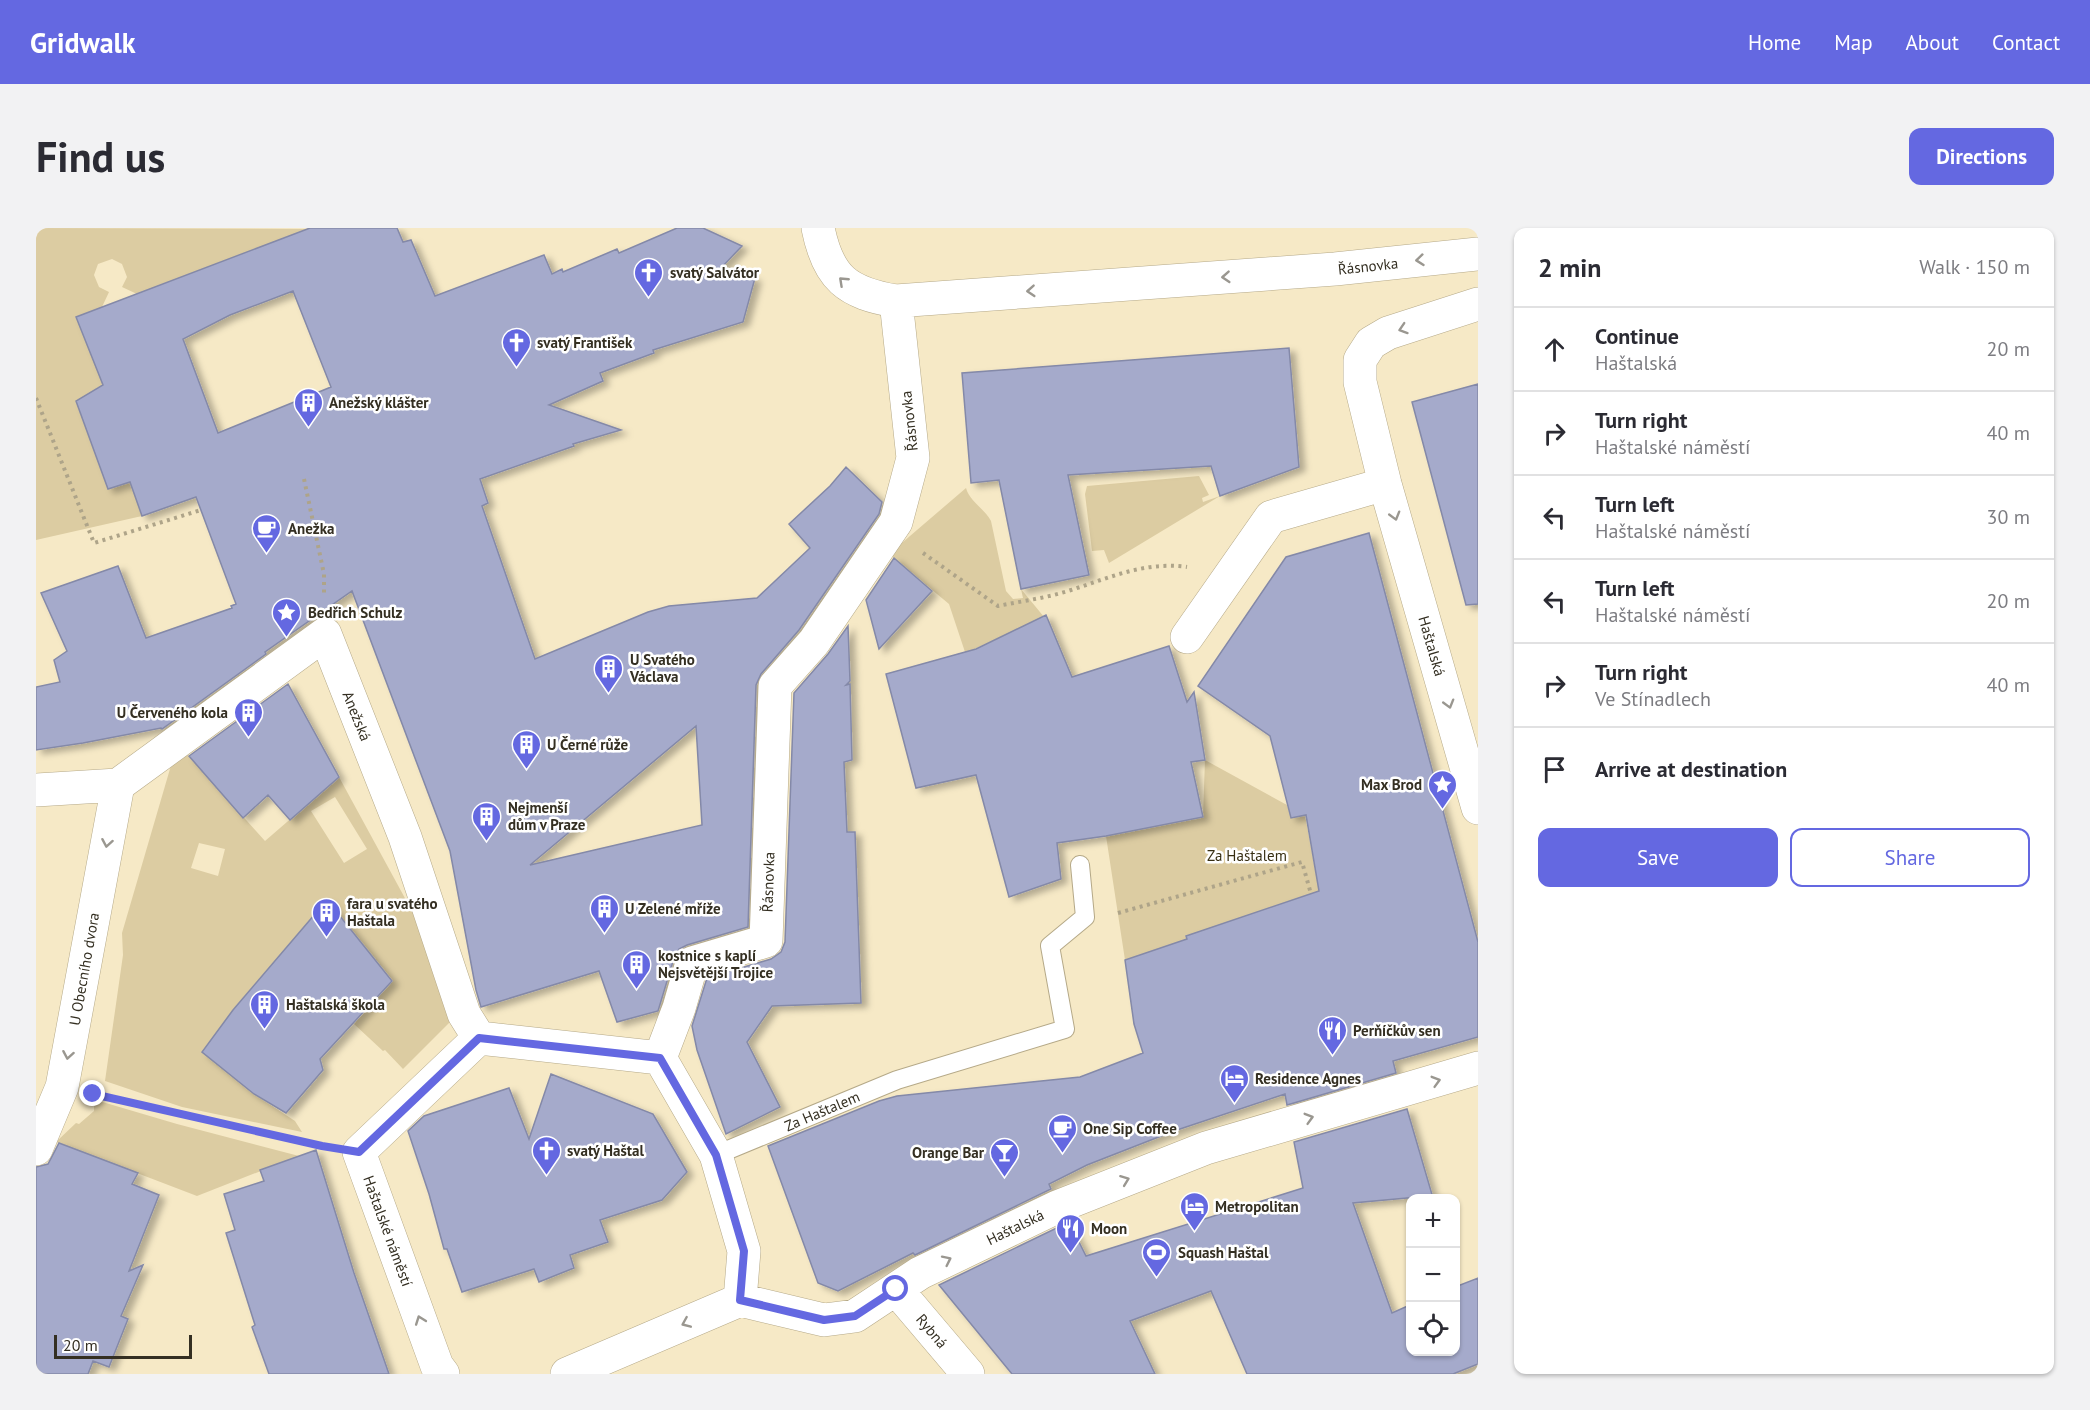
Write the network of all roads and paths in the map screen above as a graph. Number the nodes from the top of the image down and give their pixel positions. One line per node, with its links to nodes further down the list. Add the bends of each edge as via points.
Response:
1 (818, 228): 3 (street, one-way to 1, via 873,297 840,280 823,251)
2 (1478, 254): 3 (street, Řásnovka, one-way to 3, via 1335,269)
3 (896, 301): 9 (street, Řásnovka, via 913,458 896,522)
4 (1478, 304): 7 (street, Haštalská, one-way to 7, via 1388,333 1371,343 1360,360 1360,382)
5 (36, 398): 8 (path, via 94,543)
6 (304, 479): 11 (path, via 324,574)
7 (1385, 484): 12 (street, via 1270,517); 13 (street, Haštalská, one-way to 13)
8 (201, 510)
9 (890, 530): 10 (path, via 998,606 1069,591 1128,570 1170,564); 21 (street, Řásnovka, via 814,642 775,686 766,941 692,963)
10 (1193, 567)
11 (325, 634): 14 (street); 20 (street, Anežská, via 405,837 464,1014)
12 (1188, 637)
13 (1472, 759): 16 (street, Haštalská)
14 (118, 785): 15 (street); 24 (street, U Obecního dvora, one-way to 24, via 63,1087)
15 (36, 790)
16 (1478, 808)
17 (1080, 865): 26 (lane, Za Haštalem, via 1085,917 1050,946 1065,1029 897,1080)
18 (1311, 894): 19 (path, via 1302,862)
19 (1118, 913)
20 (479, 1038): 21 (street); 25 (street)
21 (660, 1058): 26 (street)
22 (1478, 1068): 27 (street, Haštalská, one-way to 22, via 920,1273 1057,1206 1206,1148)
23 (98, 1095): 25 (path)
24 (36, 1149)
25 (359, 1152): 29 (street, Haštalské náměstí, one-way to 25)
26 (716, 1155): 28 (street, via 744,1251)
27 (896, 1289): 28 (street, Haštalská, via 855,1316 824,1320); 31 (street, Rybná)
28 (740, 1300): 30 (street, one-way to 30)
29 (443, 1374)
30 (567, 1374)
31 (968, 1374)

